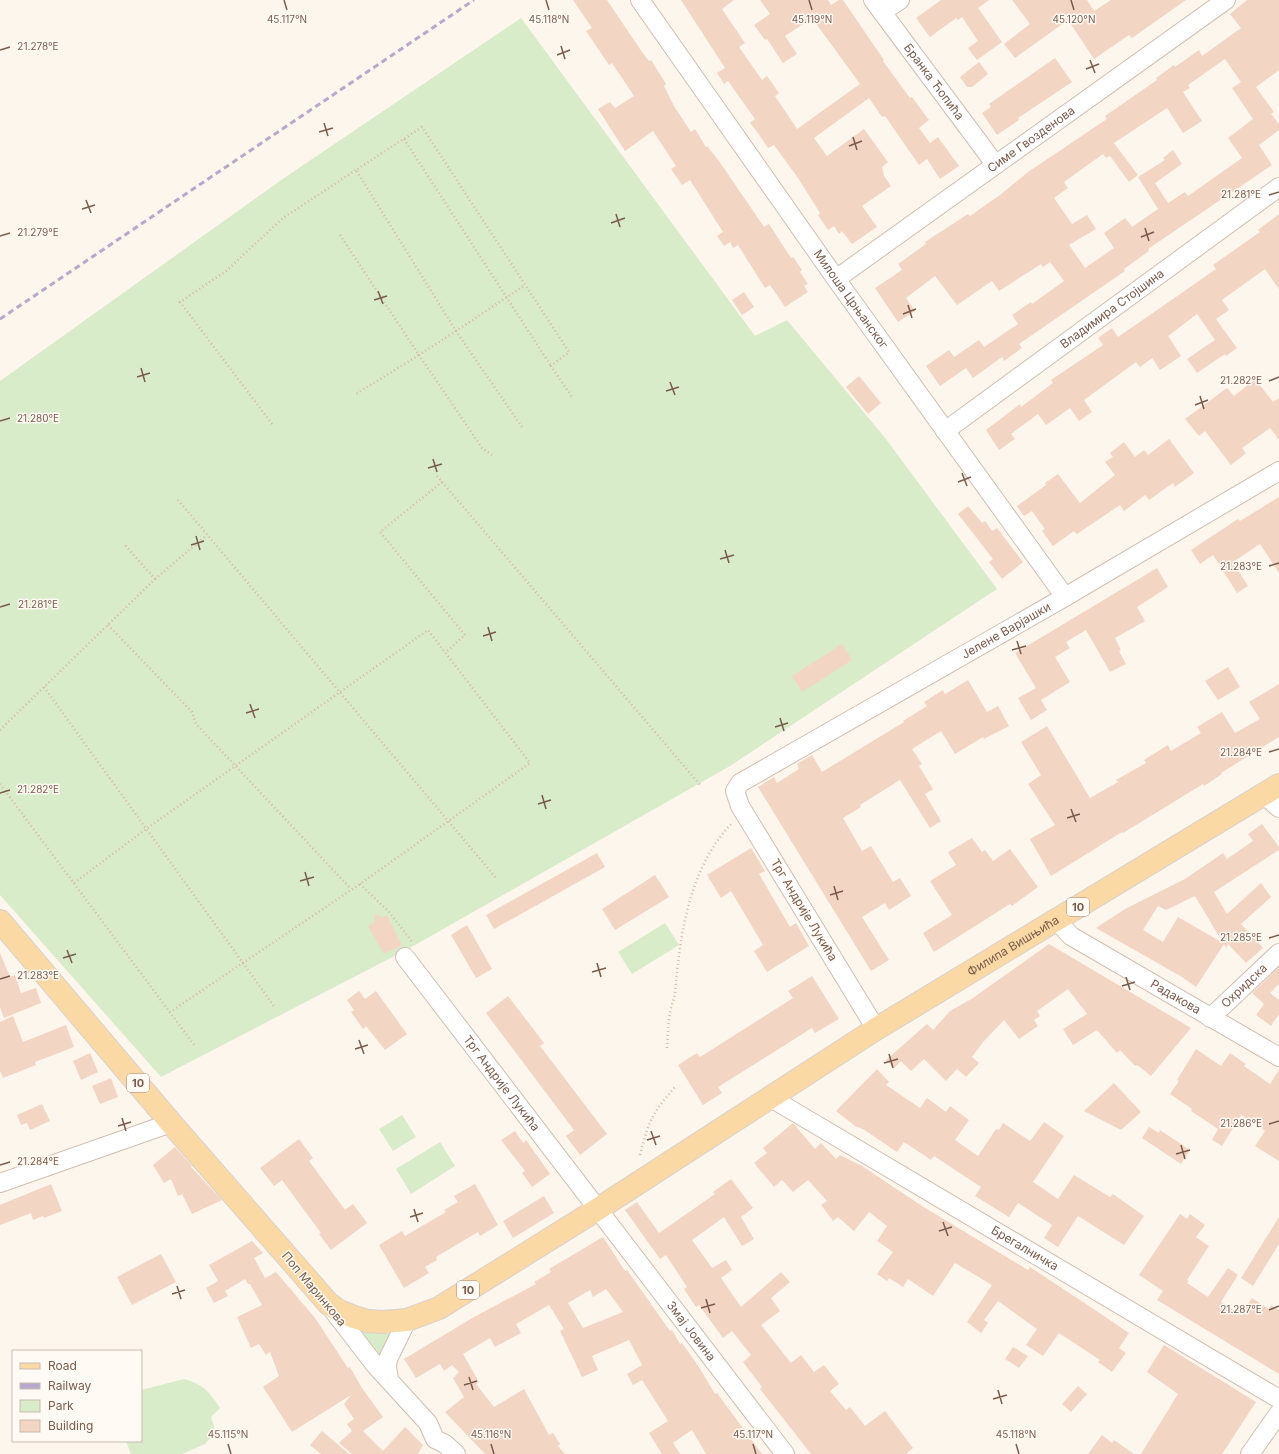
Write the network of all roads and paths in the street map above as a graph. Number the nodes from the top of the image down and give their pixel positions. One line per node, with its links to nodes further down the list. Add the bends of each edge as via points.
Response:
1 (640, 0): 10 (street, Милоша Црњанског)
2 (900, 0): 4 (street)
3 (1226, 0): 6 (street, Симе Гвозденова)
4 (878, 6): 6 (street, Бранка Ћопића)
5 (404, 139): 7 (path); 11 (path, via 422,127); 12 (path)
6 (995, 164): 10 (street, Симе Гвозденова)
7 (356, 170): 13 (path); 18 (path, via 283,218 226,271 180,302)
8 (1279, 187): 20 (street, Владимира Стојшина)
9 (340, 235): 14 (path)
10 (836, 279): 20 (street, Милоша Црњанског)
11 (525, 285): 12 (path); 15 (path, via 569,352)
12 (506, 297): 13 (path); 15 (path)
13 (456, 331): 14 (path); 19 (path)
14 (419, 355): 16 (path); 21 (path, via 482,448)
15 (551, 366): 17 (path)
16 (356, 394)
17 (572, 397)
18 (272, 424)
19 (522, 427)
20 (945, 431): 29 (street, Милоша Црњанског)
21 (492, 455)
22 (1279, 471): 29 (street, Јелене Варјашки)
23 (437, 476): 24 (path)
24 (442, 482): 31 (path, via 380,532 465,636); 37 (path)
25 (178, 500): 26 (path)
26 (207, 535): 28 (path); 33 (path)
27 (124, 544): 28 (path)
28 (155, 579): 30 (path)
29 (1065, 597): 38 (street, Јелене Варјашки, via 746,778)
30 (108, 625): 32 (path); 35 (path, via 192,712 196,724)
31 (445, 652): 33 (path, via 428,630); 41 (path, via 530,763)
32 (44, 687): 34 (path); 42 (path)
33 (338, 693): 35 (path); 41 (path)
34 (0, 730)
35 (235, 766): 42 (path); 46 (path)
36 (0, 784): 44 (path)
37 (701, 786)
38 (735, 791): 40 (street, Трг Андрије Лукића)
39 (1274, 796): 47 (main road, Филипа Вишњића / 10)
40 (743, 811): 55 (street, Трг Андрије Лукића); 57 (path, via 718,839 697,878 686,912)
41 (447, 822): 43 (path); 45 (path)
42 (146, 828): 44 (path); 51 (path)
43 (497, 879)
44 (74, 883): 53 (path)
45 (360, 884): 46 (path); 49 (path, via 389,912)
46 (351, 889): 51 (path)
47 (1056, 920): 54 (street, Радакова, via 1071,936); 55 (main road, Филипа Вишњића / 10)
48 (0, 921): 61 (main road, 10)
49 (410, 950): 64 (street, Трг Андрије Лукића)
50 (1279, 953): 54 (street, Охридска)
51 (242, 962): 52 (path); 53 (path)
52 (274, 1006)
53 (170, 1012): 56 (path)
54 (1210, 1018): 58 (street, Радакова)
55 (876, 1029): 60 (main road, Филипа Вишњића / 10)
56 (195, 1046)
57 (667, 1048)
58 (1279, 1057)
59 (676, 1086): 62 (path, via 650,1118)
60 (771, 1098): 64 (main road, 10); 68 (street, Брегалничка)
61 (171, 1123): 63 (street); 65 (main road, Поп Маринкова / 10)
62 (640, 1155)
63 (0, 1183)
64 (598, 1209): 66 (main road, 10, via 439,1308); 72 (street, Змај Јовина)
65 (328, 1302): 66 (main road, 10, via 339,1311 367,1321); 67 (street, Поп Маринкова, via 374,1365)
66 (407, 1320): 67 (street, via 388,1359)
67 (389, 1380): 70 (street, Поп Маринкова, via 428,1423)
68 (1279, 1398)
69 (1279, 1413): 73 (street)
70 (434, 1447): 71 (street, Поп Маринкова, via 445,1444)
71 (456, 1454)
72 (785, 1454)
73 (1250, 1454)

